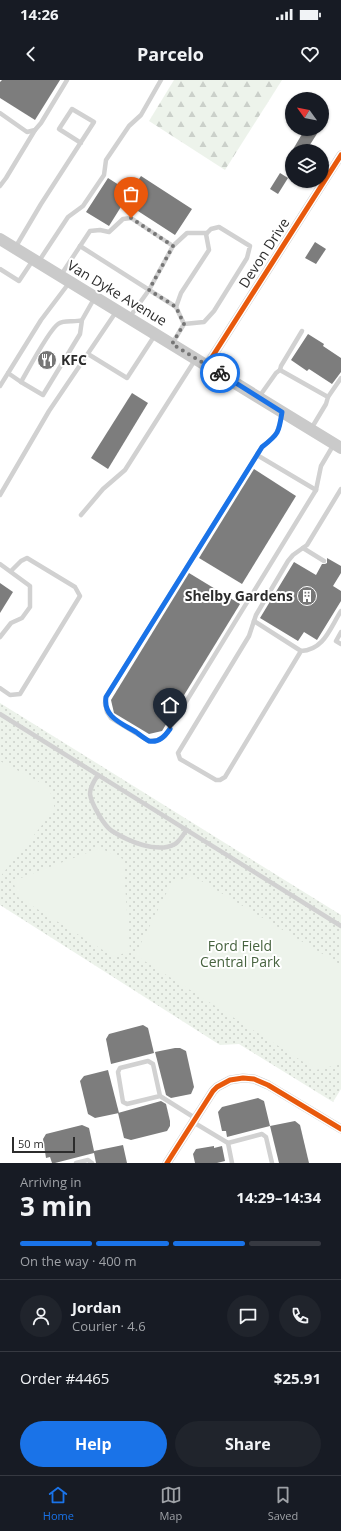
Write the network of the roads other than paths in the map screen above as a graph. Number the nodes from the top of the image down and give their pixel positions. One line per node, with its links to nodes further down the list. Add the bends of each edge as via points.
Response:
1 (67, 80): 4 (lane)
2 (161, 80): 13 (lane, via 141,115 129,126 106,160 104,175 83,206 68,217)
3 (0, 113): 4 (lane, via 27,132)
4 (35, 130): 7 (lane)
5 (80, 143): 5 (lane, via 94,122 72,109 59,129); 12 (lane)
6 (341, 154): 28 (street, Devon Drive)
7 (0, 186)
8 (207, 233): 11 (lane, via 187,233); 18 (lane, via 209,250 181,293); 22 (lane, via 219,227 230,233 250,246 247,258 214,311 204,322)
9 (0, 238): 12 (main road, Van Dyke Avenue)
10 (80, 246): 11 (lane, via 90,231 108,232 123,219 131,218); 15 (lane); 16 (lane)
11 (173, 246): 16 (lane)
12 (15, 248): 13 (main road, Van Dyke Avenue)
13 (35, 261): 14 (lane, via 19,281); 15 (main road, Van Dyke Avenue)
14 (0, 269)
15 (65, 279): 17 (main road, Van Dyke Avenue); 30 (lane)
16 (149, 290): 18 (lane); 20 (lane)
17 (95, 297): 19 (main road, Van Dyke Avenue); 21 (lane)
18 (176, 307): 22 (lane)
19 (117, 311): 20 (main road, Van Dyke Avenue); 26 (lane)
20 (130, 318): 24 (main road, Van Dyke Avenue)
21 (82, 320): 32 (lane, via 57,325 50,332); 32 (lane, via 80,334 43,395)
22 (184, 324): 25 (lane)
23 (302, 331): 29 (lane)
24 (156, 334): 25 (main road, Van Dyke Avenue); 26 (lane, via 126,378)
25 (172, 344): 27 (main road, Van Dyke Avenue)
26 (88, 354): 42 (lane, via 49,411)
27 (196, 358): 28 (main road, Van Dyke Avenue); 43 (lane, via 125,470)
28 (207, 365): 34 (main road, Van Dyke Avenue)
29 (280, 370): 34 (lane); 35 (lane)
30 (8, 373): 32 (lane); 33 (lane)
31 (341, 378): 35 (lane)
32 (21, 382)
33 (0, 386)
34 (259, 397): 36 (main road, Van Dyke Avenue)
35 (328, 397): 37 (lane)
36 (282, 412): 37 (main road, Van Dyke Avenue); 39 (lane, via 280,428 276,435)
37 (311, 429): 38 (main road, Van Dyke Avenue)
38 (337, 446): 40 (lane, via 321,466)
39 (257, 455): 40 (lane); 40 (lane, via 106,697 106,707 111,718 150,741 165,736)
40 (316, 490)
41 (340, 492): 44 (lane)
42 (0, 496)
43 (81, 515)
44 (303, 548): 45 (lane); 49 (lane, via 288,561)
45 (324, 561)
46 (0, 564): 47 (lane)
47 (11, 571): 51 (lane, via 30,586 30,607 22,618 11,623); 54 (lane, via 27,558 75,587 80,596 20,694 10,695)
48 (341, 611): 53 (lane, via 321,644 316,648)
49 (254, 621): 53 (lane); 53 (lane, via 250,636 178,753 180,759 216,780 225,777)
50 (341, 632): 52 (lane, via 336,641)
51 (0, 637)
52 (341, 644)
53 (301, 651)
54 (0, 688)
55 (0, 714): 56 (lane)
56 (98, 775): 57 (lane); 57 (lane, via 91,786 90,795 95,808 110,830 141,845 163,848 176,844)
57 (187, 830): 58 (lane)
58 (341, 926)
59 (160, 1096): 59 (lane, via 153,1064 148,1061 120,1068 118,1072 123,1102 127,1104); 60 (lane)
60 (194, 1120): 61 (street, via 218,1087 230,1080 249,1078 263,1083); 62 (lane); 65 (street)
61 (341, 1129)
62 (228, 1143): 66 (lane); 67 (lane, via 262,1134 266,1137)
63 (76, 1163): 64 (lane, via 88,1160)
64 (92, 1163)
65 (167, 1163)
66 (232, 1163)
67 (272, 1163)

